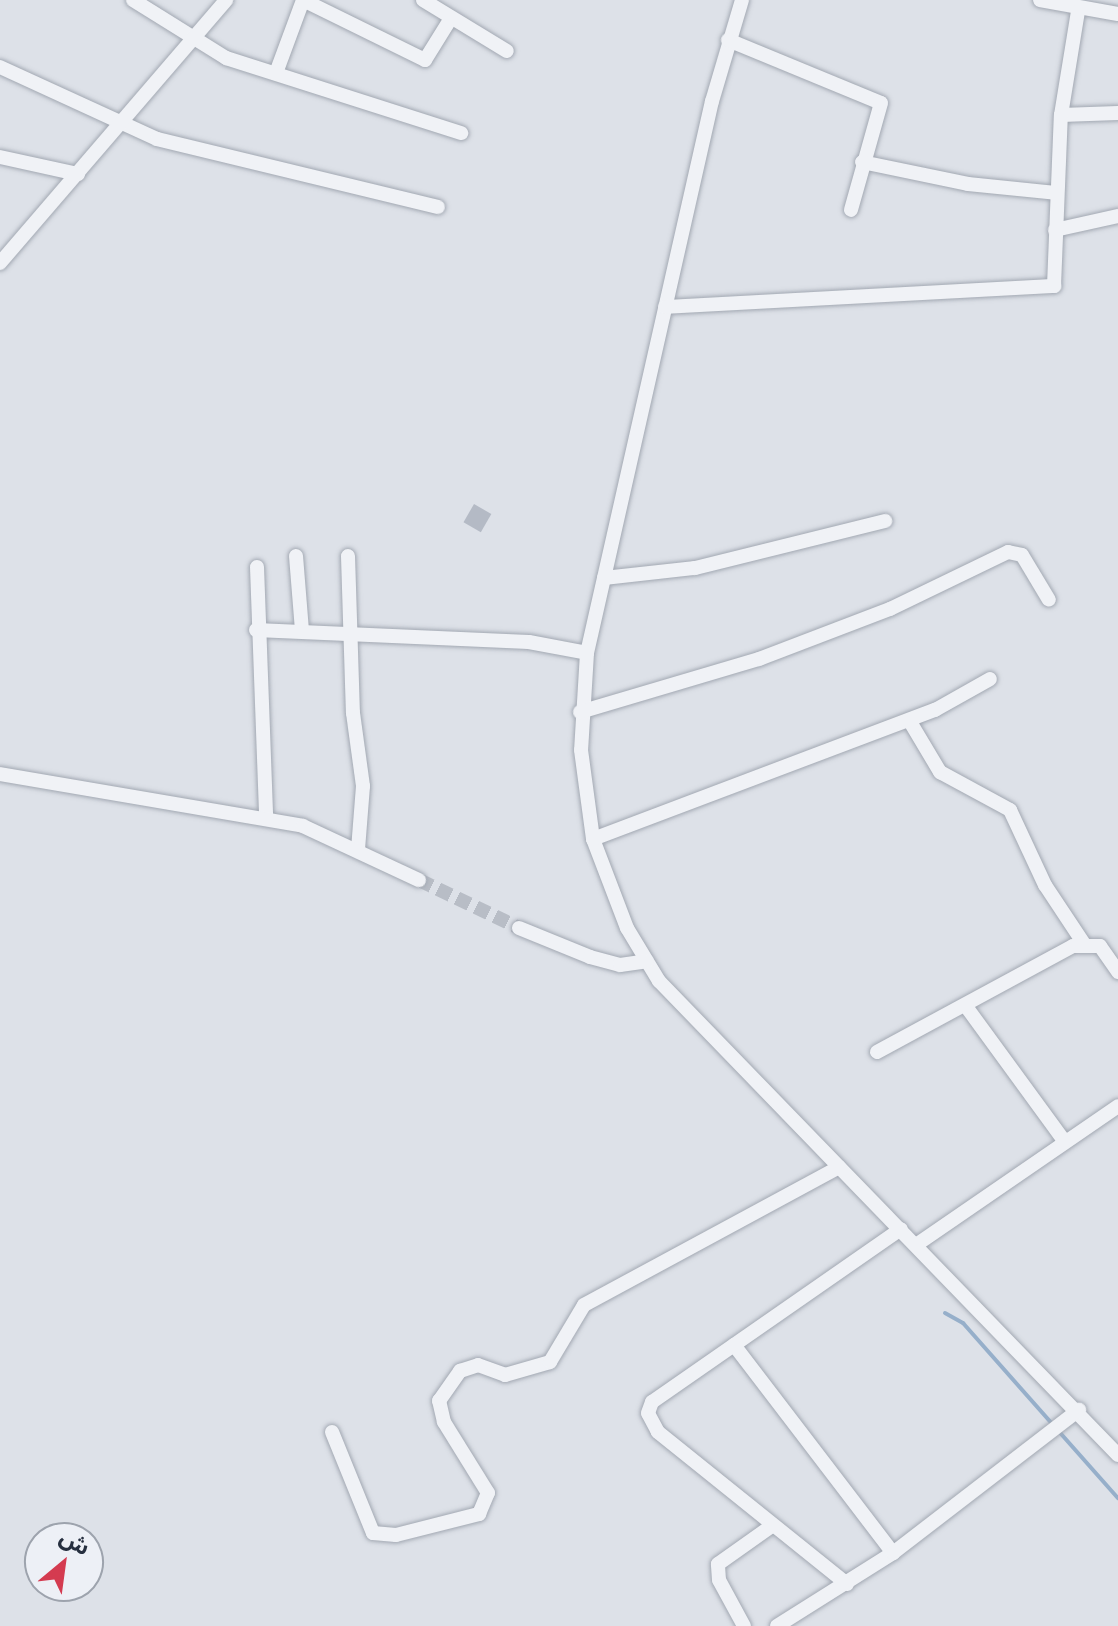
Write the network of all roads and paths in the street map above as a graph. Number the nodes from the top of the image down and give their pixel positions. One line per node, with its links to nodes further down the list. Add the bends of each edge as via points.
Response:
1 (133, 0): 10 (street)
2 (226, 0): 10 (street)
3 (303, 0): 9 (street, via 425,60); 14 (street)
4 (742, 0): 11 (street)
5 (1040, 0): 7 (street)
6 (431, 2): 9 (street)
7 (1078, 11): 8 (street); 16 (street)
8 (1118, 14)
9 (451, 18): 12 (street)
10 (192, 38): 14 (street, via 226,58); 17 (street)
11 (728, 40): 20 (street, via 881,103); 28 (street)
12 (507, 51)
13 (0, 67): 17 (street)
14 (276, 73): 18 (street)
15 (1118, 113): 16 (street)
16 (1061, 115): 22 (street)
17 (119, 123): 21 (street); 23 (street, via 157,139)
18 (461, 133)
19 (0, 157): 21 (street)
20 (862, 162): 22 (street, via 968,184); 24 (street)
21 (78, 174): 27 (street)
22 (1056, 193): 26 (street)
23 (438, 207)
24 (851, 210)
25 (1118, 216): 26 (street)
26 (1055, 230): 28 (street, via 1054,286)
27 (0, 263)
28 (665, 307): 33 (street)
29 (885, 521): 33 (street, via 695,568)
30 (296, 556): 36 (street)
31 (348, 556): 37 (street)
32 (257, 567): 35 (street)
33 (604, 578): 38 (street)
34 (1049, 600): 40 (street, via 1022,555 1008,552 890,609 759,659)
35 (256, 630): 36 (street); 43 (street)
36 (302, 630): 37 (street)
37 (351, 633): 38 (street, via 529,642); 45 (street, via 363,786)
38 (587, 653): 40 (street)
39 (990, 679): 41 (street)
40 (580, 712): 44 (street)
41 (909, 720): 44 (street); 48 (street, via 940,772 1010,810 1045,885)
42 (0, 774): 43 (street)
43 (266, 818): 45 (street)
44 (593, 839): 49 (street, via 611,892)
45 (358, 850): 46 (street)
46 (419, 880)
47 (519, 928): 49 (street, via 620,965)
48 (1084, 944): 50 (street, via 1100,946); 51 (street)
49 (647, 961): 55 (street, via 687,1012)
50 (1118, 972)
51 (965, 1005): 52 (street); 54 (street)
52 (877, 1052)
53 (1118, 1106): 54 (street)
54 (1064, 1141): 57 (street)
55 (839, 1167): 56 (street); 60 (street, via 584,1305 550,1362 505,1375 478,1365 460,1371 439,1401 444,1422 488,1493 479,1514 396,1535 373,1533)
56 (901, 1229): 57 (street); 58 (street)
57 (916, 1245): 59 (street)
58 (734, 1345): 62 (street, via 652,1402 648,1421); 63 (street)
59 (1079, 1410): 61 (street); 63 (street)
60 (332, 1432)
61 (1118, 1455)
62 (773, 1525): 64 (street); 65 (street, via 718,1564 719,1580)
63 (893, 1553): 64 (street)
64 (847, 1584): 66 (street)
65 (744, 1626)
66 (777, 1626)

